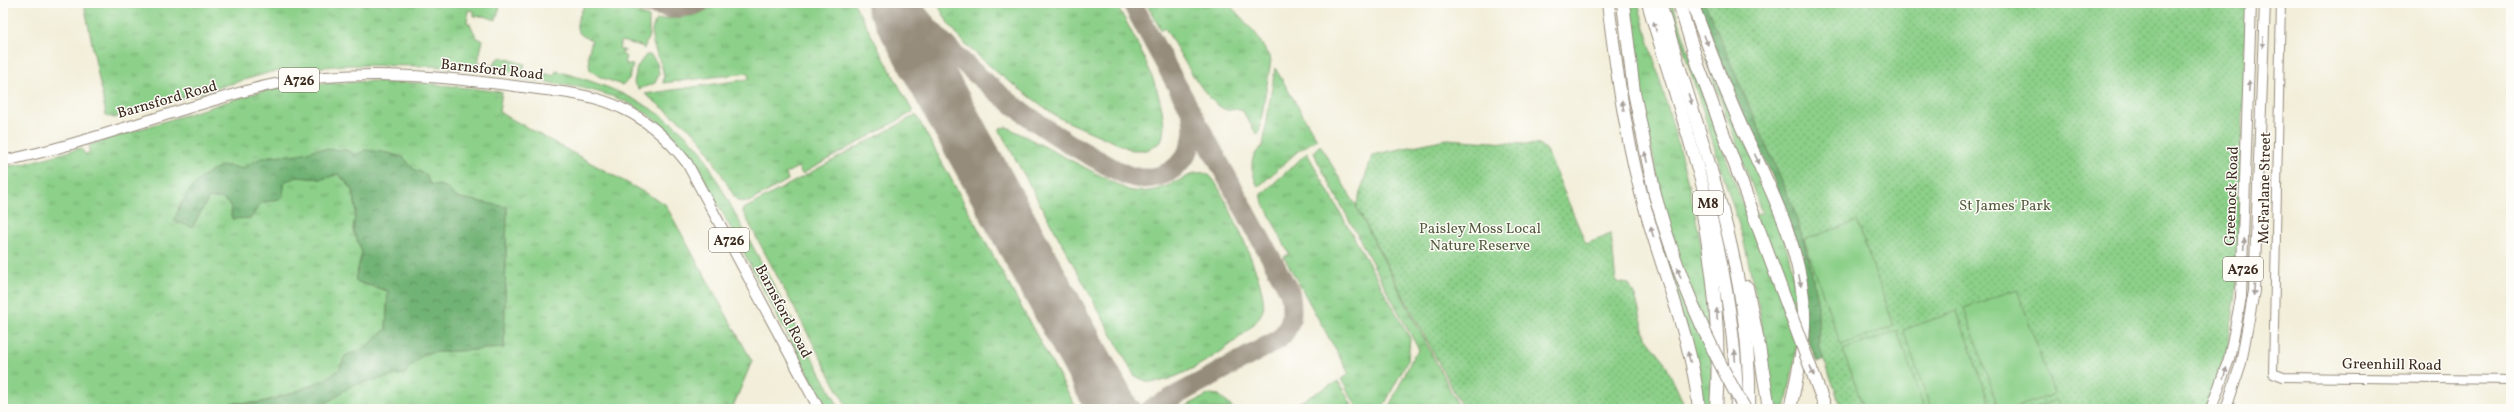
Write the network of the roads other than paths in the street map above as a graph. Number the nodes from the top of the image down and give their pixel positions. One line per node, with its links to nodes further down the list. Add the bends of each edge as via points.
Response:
1 (1608, 3): 16 (highway, one-way to 1, via 1687,348 1631,154)
2 (1623, 3): 19 (highway, one-way to 2, bridge, via 1719,364 1682,281 1655,195 1636,100)
3 (1648, 3): 10 (highway, M8, one-way to 3)
4 (1660, 3): 11 (highway, M8, one-way to 11)
5 (1679, 3): 23 (highway, M8, one-way to 23, bridge, via 1698,65)
6 (1692, 3): 22 (highway, one-way to 22, via 1721,79 1770,185 1796,259 1802,291 1804,329)
7 (2251, 3): 24 (main road, Greenock Road / A726, one-way to 7, via 2229,359 2241,298)
8 (2265, 3): 25 (main road, Greenock Road / A726, one-way to 25, via 2254,291 2242,363)
9 (2281, 3): 13 (street, McFarlane Street)
10 (1663, 55): 17 (highway, M8, one-way to 10, via 1718,346 1713,267 1702,210); 18 (highway, M8, one-way to 10, via 1735,349 1721,255 1694,152)
11 (1709, 159): 20 (highway, M8, via 1741,300); 21 (highway, M8, via 1730,224 1749,298)
12 (3, 161): 15 (main road, Barnsford Road / A726, via 265,86 315,78 438,78 549,90 605,101 634,114 653,128 687,163)
13 (2273, 373): 14 (street, Greenhill Road, via 2284,377)
14 (2511, 380)
15 (819, 409)
16 (1699, 409)
17 (1716, 409)
18 (1737, 409)
19 (1745, 409)
20 (1750, 409)
21 (1769, 409)
22 (1790, 409)
23 (1826, 409)
24 (2211, 409)
25 (2226, 409)

